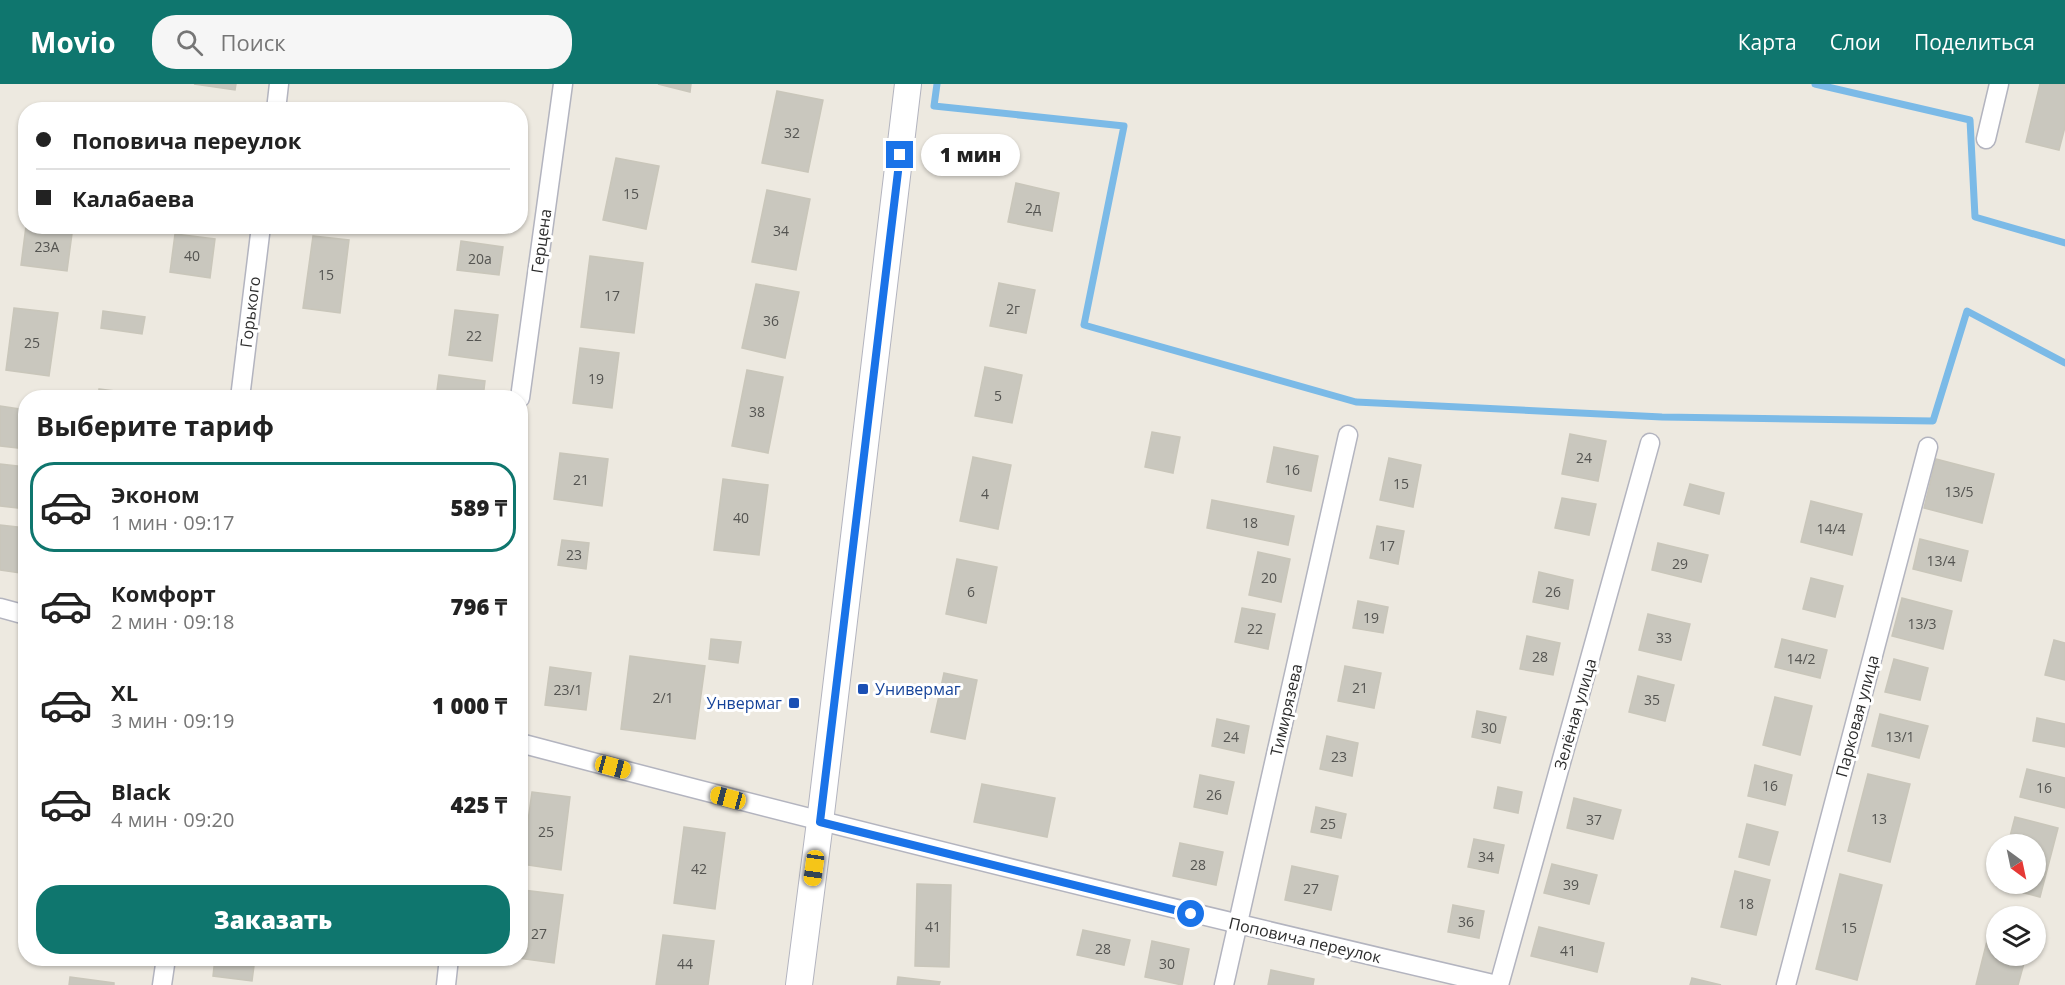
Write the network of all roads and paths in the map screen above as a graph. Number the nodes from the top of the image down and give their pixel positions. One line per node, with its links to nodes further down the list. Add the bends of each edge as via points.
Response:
1 (279, 84): 5 (street)
2 (563, 84): 9 (street, Герцена)
3 (909, 84): 16 (street)
4 (1999, 84): 6 (street)
5 (277, 102)
6 (1986, 139)
7 (260, 234): 8 (street, Горького)
8 (241, 390)
9 (521, 390)
10 (1348, 435): 17 (street, Тимирязева)
11 (1650, 443): 24 (street, Зелёная улица)
12 (1928, 447): 25 (street, Парковая улица)
13 (0, 608): 14 (street)
14 (18, 613)
15 (528, 745): 16 (street, Поповича переулок)
16 (820, 822): 17 (street, Поповича переулок); 22 (street)
17 (1238, 925): 23 (street, Тимирязева); 24 (street, Поповича переулок)
18 (165, 966): 20 (street)
19 (448, 966): 21 (street)
20 (162, 985)
21 (446, 985)
22 (799, 985)
23 (1224, 985)
24 (1498, 985)
25 (1785, 985)

